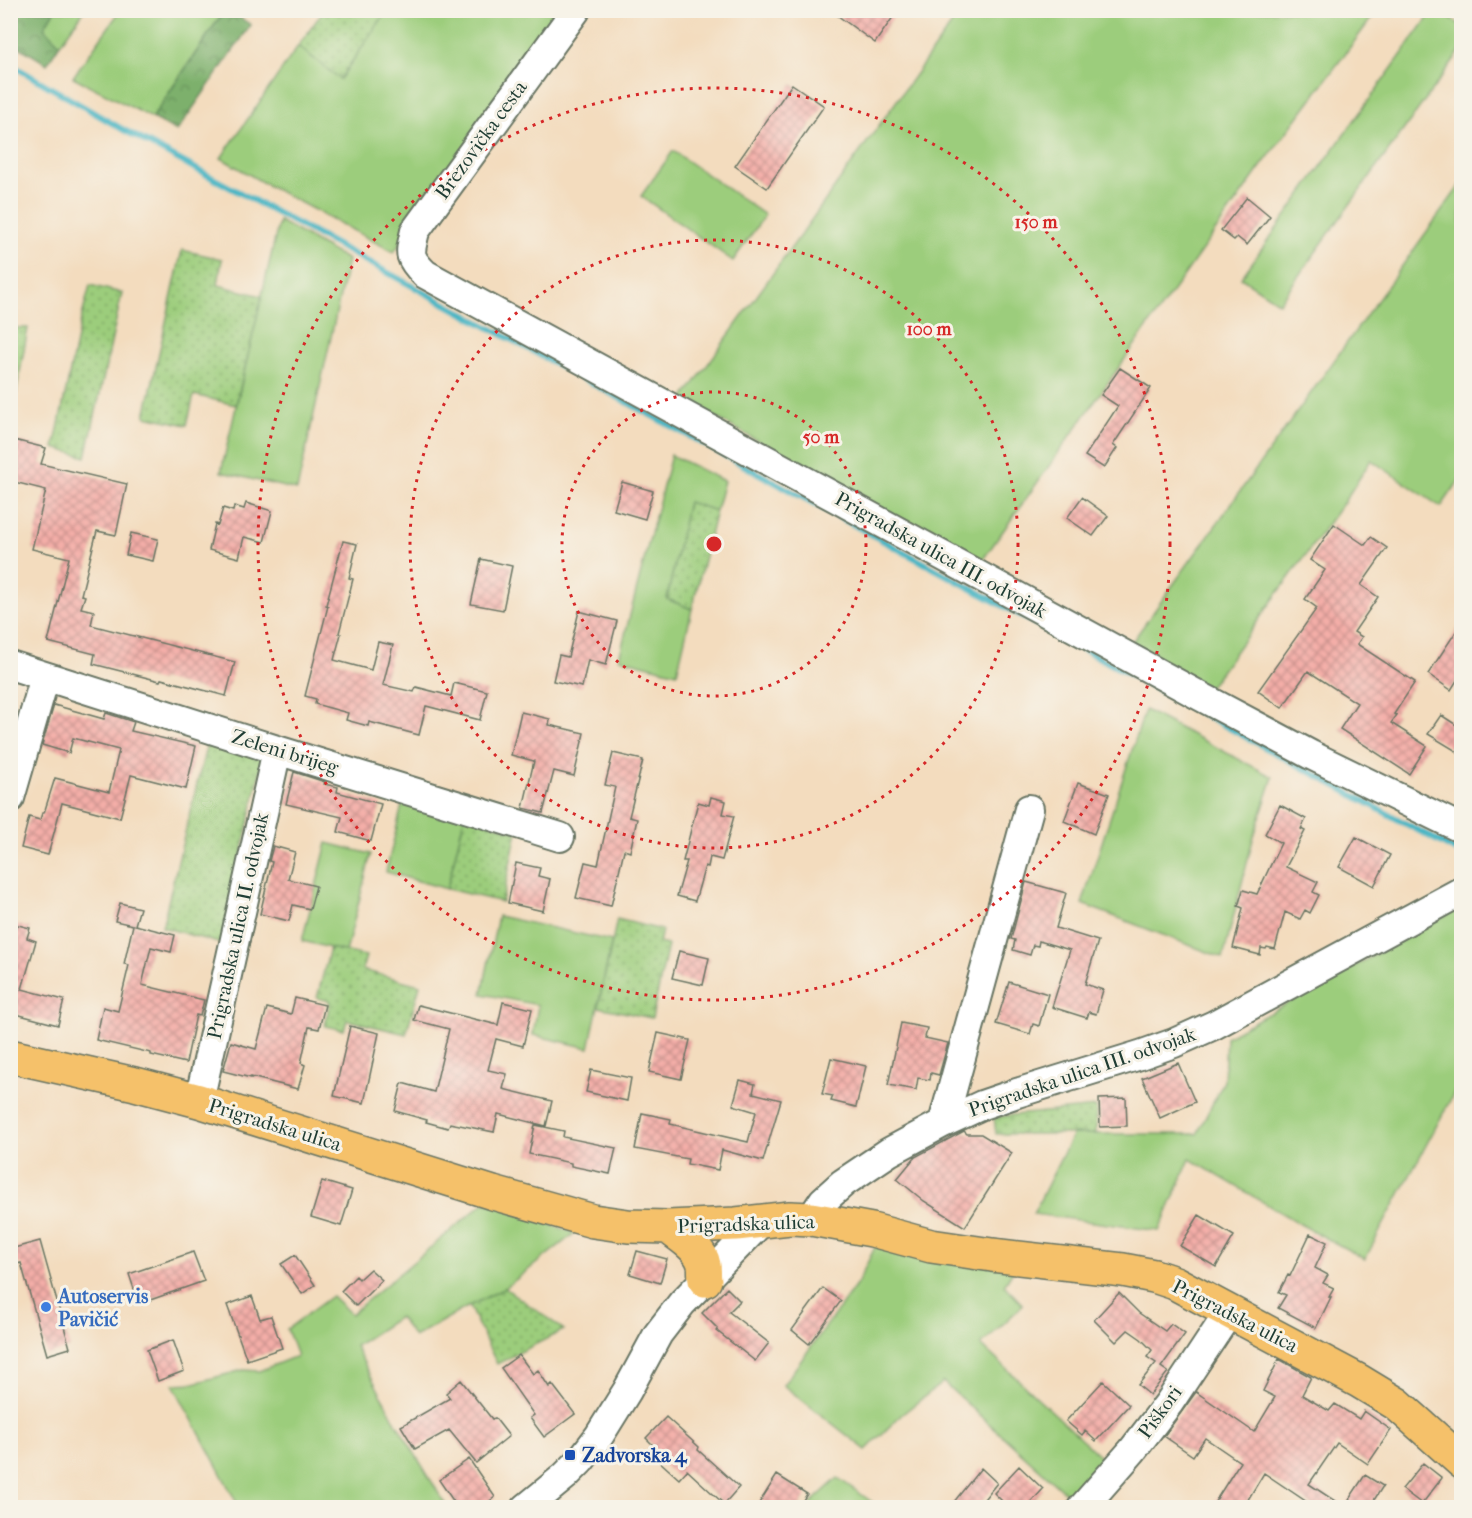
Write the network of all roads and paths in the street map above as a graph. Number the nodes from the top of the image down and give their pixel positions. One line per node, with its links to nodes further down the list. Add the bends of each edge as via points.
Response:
1 (576, 10): 2 (street, Brezovička cesta, via 415,231 411,250 414,263)
2 (425, 274): 8 (street, Prigradska ulica III. odvojak, via 1210,702)
3 (10, 665): 4 (street, Zeleni brijeg)
4 (45, 677): 5 (street, Zeleni brijeg); 6 (street)
5 (277, 750): 9 (street, Zeleni brijeg); 12 (street, Prigradska ulica II. odvojak)
6 (10, 798)
7 (1029, 809): 13 (street)
8 (1461, 829)
9 (560, 837)
10 (1461, 891): 13 (street, Prigradska ulica III. odvojak, via 1174,1043 982,1105)
11 (17, 1062): 12 (main road, Prigradska ulica, via 135,1084)
12 (199, 1101): 16 (main road, Prigradska ulica, via 565,1214 628,1226)
13 (943, 1123): 14 (street, Prigradska ulica III. odvojak, via 843,1183)
14 (811, 1219): 15 (main road, Prigradska ulica); 18 (main road, Prigradska ulica, via 932,1246 1154,1276)
15 (763, 1220): 16 (main road, Prigradska ulica); 17 (street)
16 (668, 1227): 17 (main road, via 697,1251)
17 (705, 1280): 20 (street, via 657,1334 627,1391 580,1461)
18 (1230, 1311): 19 (main road, Prigradska ulica, via 1397,1404); 21 (street, Piškori, via 1169,1403)
19 (1461, 1462)
20 (526, 1508)
21 (1082, 1508)

